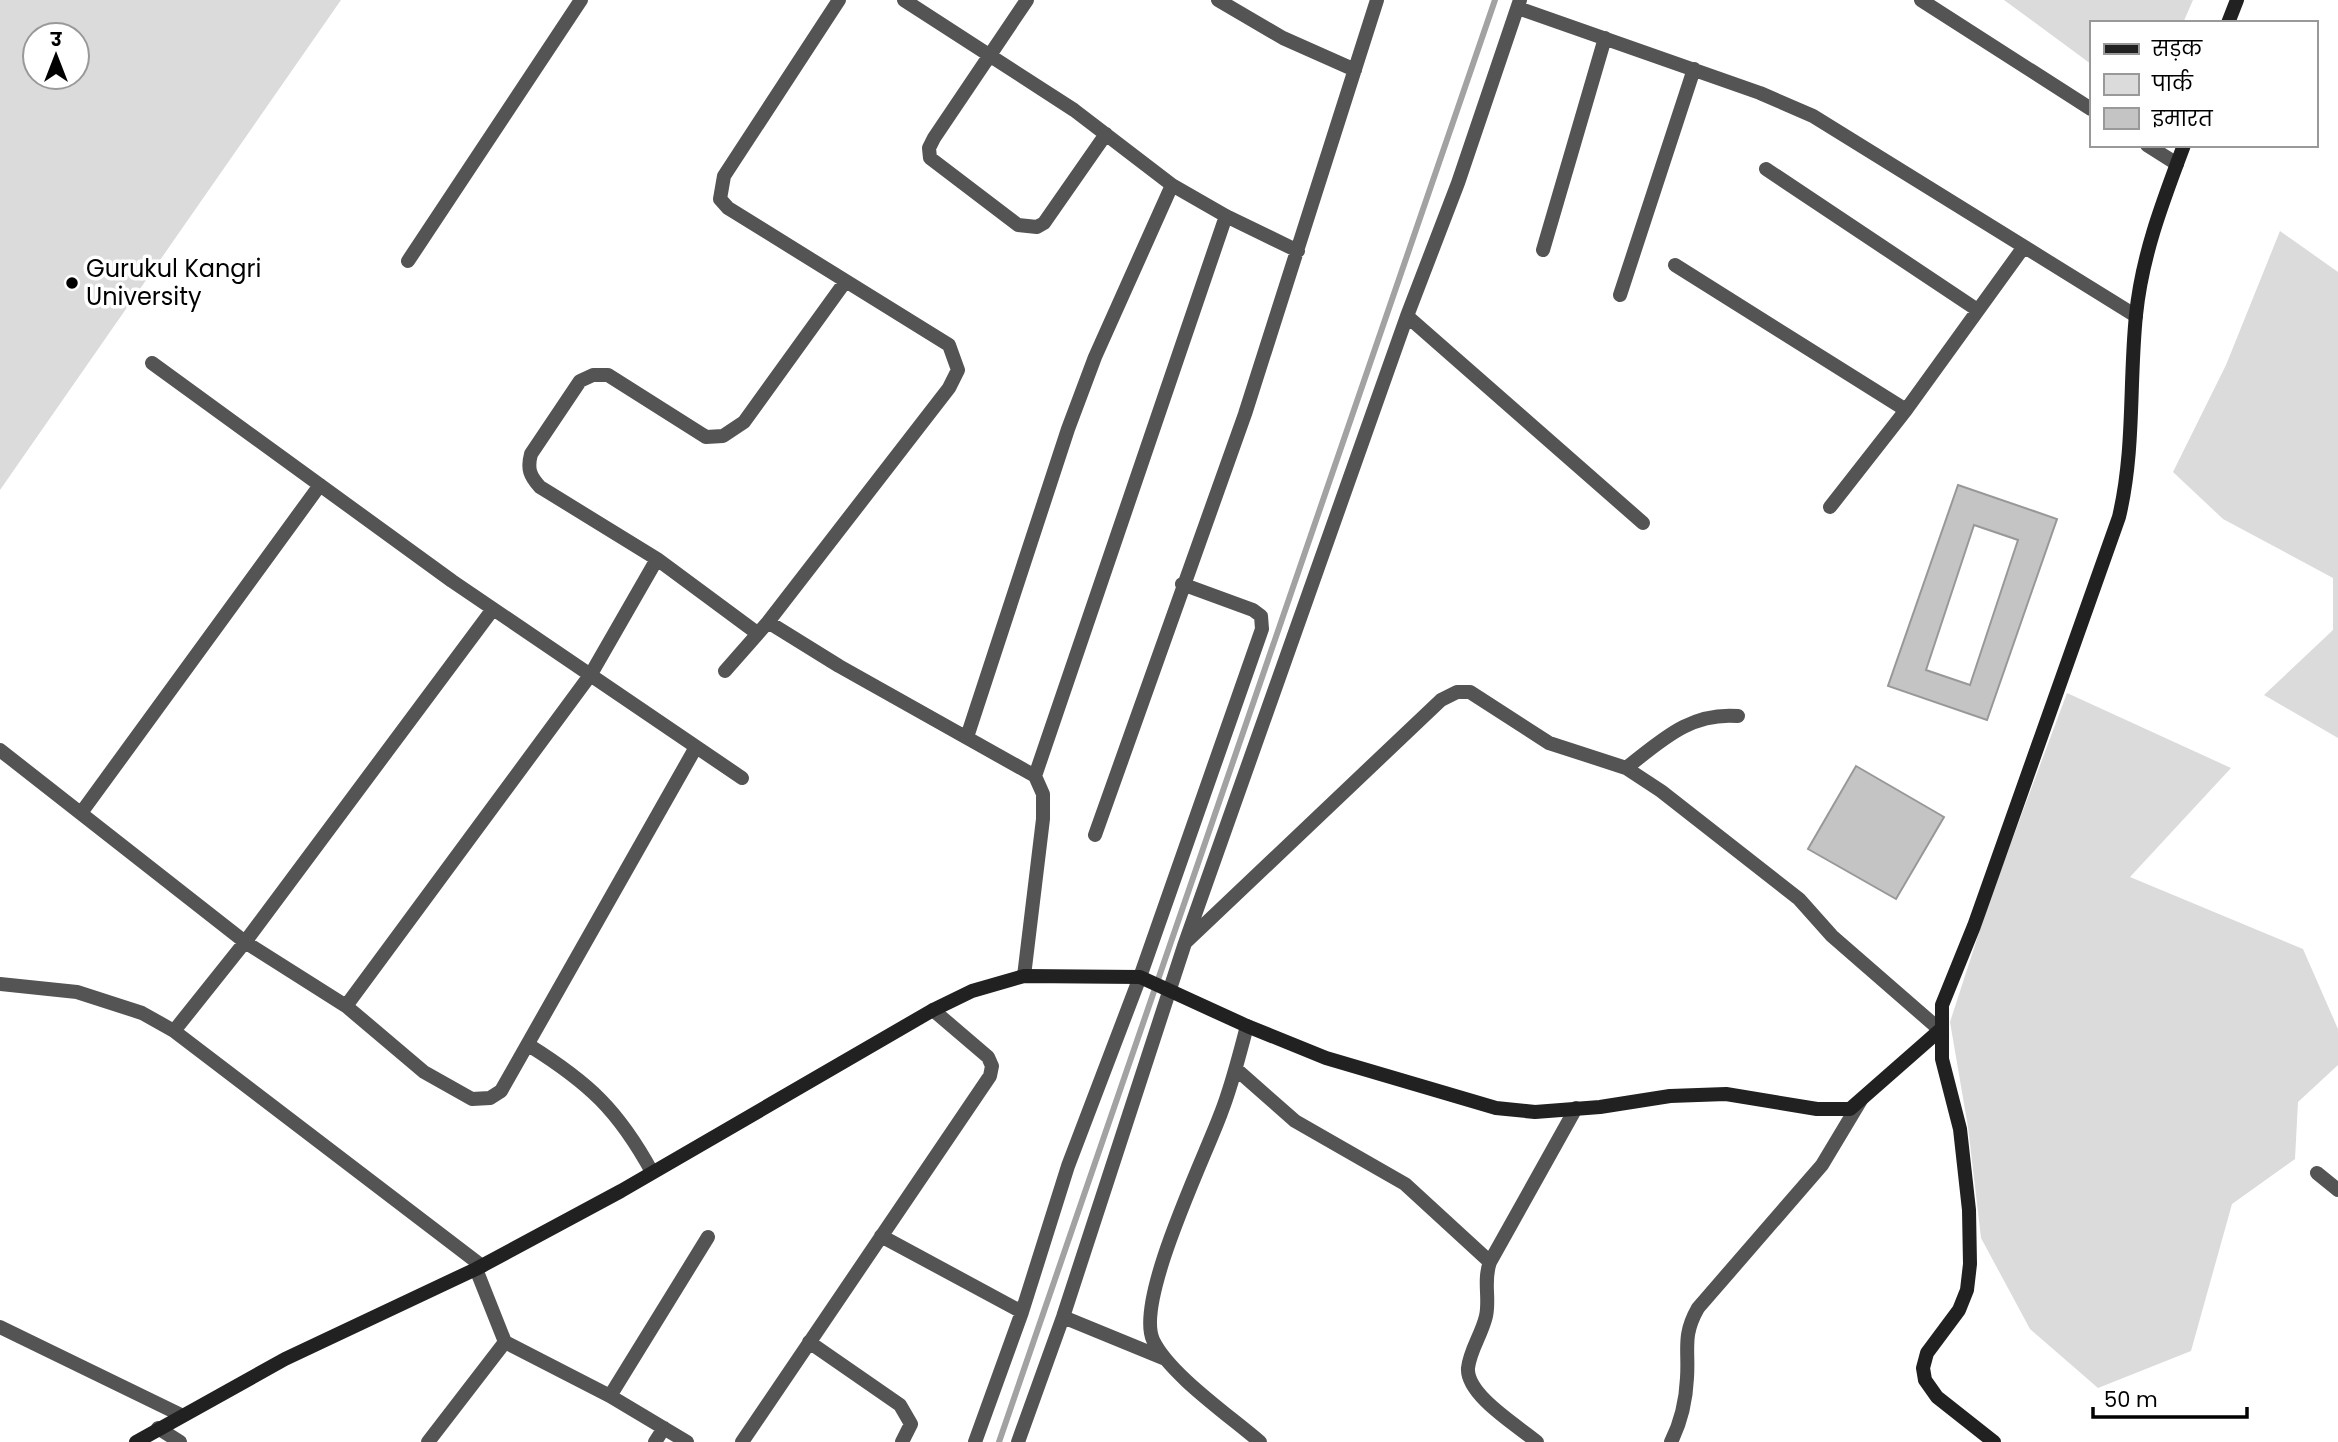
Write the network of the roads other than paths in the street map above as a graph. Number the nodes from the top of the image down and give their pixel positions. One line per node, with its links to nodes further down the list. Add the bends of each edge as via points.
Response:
1 (581, 0): 26 (street)
2 (839, 0): 28 (street, via 724,176 720,199)
3 (904, 0): 12 (street)
4 (1027, 0): 12 (street)
5 (1218, 0): 14 (street, via 1283,38)
6 (1377, 0): 14 (street)
7 (1922, 0): 15 (street)
8 (2237, 0): 10 (street)
9 (1519, 4): 11 (street); 31 (street)
10 (2229, 21)
11 (1605, 38): 13 (street); 24 (street)
12 (992, 54): 16 (street); 16 (street, via 934,138 930,158 1018,225 1027,228 1044,223)
13 (1694, 69): 23 (street, via 1813,116); 29 (street)
14 (1354, 70): 25 (street)
15 (2090, 108)
16 (1106, 134): 21 (street)
17 (2150, 147): 19 (street)
18 (2182, 147): 19 (street)
19 (2177, 164): 32 (street, via 2156,216)
20 (1766, 169): 30 (street)
21 (1171, 185): 22 (street); 46 (street, via 1095,356)
22 (1226, 216): 25 (street); 50 (street)
23 (2023, 248): 30 (street); 32 (street)
24 (1543, 250)
25 (1298, 251): 39 (street, via 1245,414)
26 (408, 261)
27 (1675, 265): 34 (street)
28 (845, 282): 38 (street, via 744,422 723,436 706,438 608,375 580,381 531,454 527,466 532,478); 41 (street, via 949,345 958,370 949,388)
29 (1620, 295)
30 (1976, 309): 34 (street)
31 (1407, 316): 37 (street); 55 (street)
32 (2136, 316): 63 (street, via 2132,436 2119,517 1942,1005)
33 (152, 363): 35 (street)
34 (1906, 410): 36 (street)
35 (320, 485): 40 (street); 52 (street)
36 (1830, 507)
37 (1643, 523)
38 (657, 559): 42 (street); 44 (street)
39 (1182, 584): 53 (street); 57 (street, via 1253,610 1261,616 1262,629)
40 (493, 609): 44 (street); 54 (street)
41 (768, 622): 42 (street); 46 (street)
42 (757, 633): 43 (street)
43 (725, 671)
44 (591, 674): 47 (street); 60 (street)
45 (1738, 716): 49 (street, via 1715,714 1684,726)
46 (967, 737): 50 (street)
47 (696, 747): 51 (street); 65 (street)
48 (0, 750): 52 (street)
49 (1626, 768): 55 (street, via 1549,743 1484,699 1457,692 1441,700); 63 (street, via 1799,899 1832,936)
50 (1035, 776): 56 (street, via 1043,794 1043,819)
51 (742, 778)
52 (81, 813): 54 (street)
53 (1095, 835)
54 (245, 942): 60 (street); 64 (street)
55 (1185, 943): 59 (street)
56 (1024, 976): 57 (street); 61 (street, via 972,991)
57 (1144, 978): 59 (street); 76 (street, via 1068,1166)
58 (0, 984): 64 (street, via 76,992 142,1013)
59 (1167, 989): 62 (street); 77 (street)
60 (346, 1006): 65 (street, via 424,1072 472,1099 490,1098 501,1091)
61 (933, 1010): 69 (street); 72 (street, via 988,1057 990,1076)
62 (1247, 1026): 66 (street); 68 (street, via 1326,1058 1496,1108 1535,1112)
63 (1940, 1030): 67 (street); 98 (street, via 1942,1059 1960,1129 1970,1264 1959,1310 1927,1353 1923,1368 1925,1380 1937,1396)
64 (174, 1031): 75 (street)
65 (530, 1046): 69 (street, via 609,1105)
66 (1236, 1069): 74 (street, via 1295,1121 1405,1184); 81 (street, via 1170,1241 1150,1315 1151,1336)
67 (1862, 1099): 68 (street, via 1850,1109 1835,1111 1726,1094); 97 (street, via 1822,1165 1698,1308 1687,1332 1688,1377)
68 (1576, 1108): 74 (street)
69 (652, 1172): 75 (street)
70 (2317, 1173): 71 (street)
71 (2338, 1190)
72 (881, 1236): 76 (street); 80 (street)
73 (708, 1237): 82 (street)
74 (1490, 1262): 96 (street, via 1485,1275 1486,1316 1468,1375 1479,1395)
75 (479, 1268): 79 (street); 83 (street)
76 (1022, 1312): 93 (street)
77 (1063, 1317): 81 (street); 94 (street)
78 (0, 1327): 83 (street)
79 (505, 1342): 82 (street); 88 (street)
80 (809, 1342): 91 (street); 92 (street, via 900,1405 911,1424)
81 (1163, 1358): 95 (street)
82 (610, 1396): 85 (street)
83 (181, 1415): 84 (street)
84 (158, 1428): 86 (street); 87 (street)
85 (664, 1428): 89 (street); 90 (street)
86 (136, 1442)
87 (180, 1442)
88 (429, 1442)
89 (655, 1442)
90 (687, 1442)
91 (742, 1442)
92 (902, 1442)
93 (975, 1442)
94 (1018, 1442)
95 (1260, 1442)
96 (1537, 1442)
97 (1671, 1442)
98 (1994, 1442)

